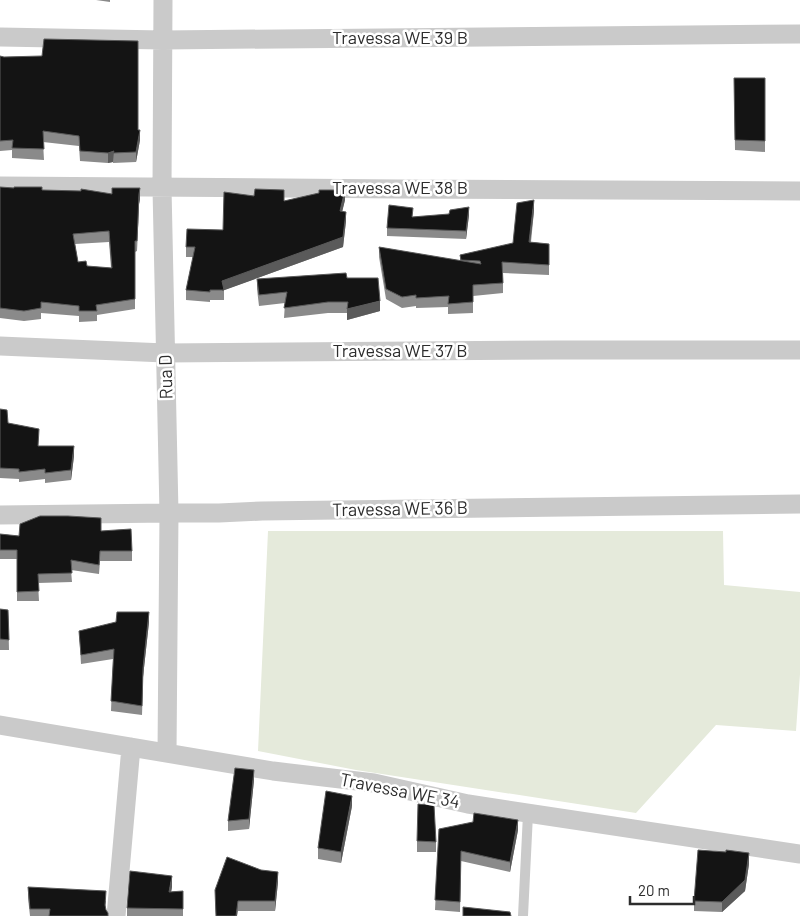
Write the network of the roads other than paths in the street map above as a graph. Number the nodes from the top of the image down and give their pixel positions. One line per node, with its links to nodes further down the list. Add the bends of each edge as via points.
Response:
1 (163, 0): 4 (street, Rua D)
2 (800, 34): 4 (street, Travessa WE 39 B)
3 (0, 37): 4 (street, Travessa WE 39 B)
4 (163, 40): 6 (street, Rua D)
5 (0, 186): 6 (street, Travessa WE 38 B)
6 (162, 188): 7 (street, Travessa WE 38 B); 10 (street, Rua D)
7 (800, 191)
8 (0, 346): 10 (street, Travessa WE 37 B)
9 (800, 350): 10 (street, Travessa WE 37 B)
10 (165, 353): 12 (street, Rua D)
11 (800, 504): 12 (street, Travessa WE 36 B)
12 (169, 512): 13 (street, Travessa WE 36 B); 16 (street, Rua D)
13 (0, 515)
14 (0, 725): 15 (street, Travessa WE 34)
15 (131, 747): 16 (street, Travessa WE 34); 19 (street)
16 (167, 753): 17 (street, Travessa WE 34, via 273,771 374,783)
17 (528, 814): 18 (street, Travessa WE 34); 20 (lane)
18 (800, 854)
19 (116, 916)
20 (524, 916)

